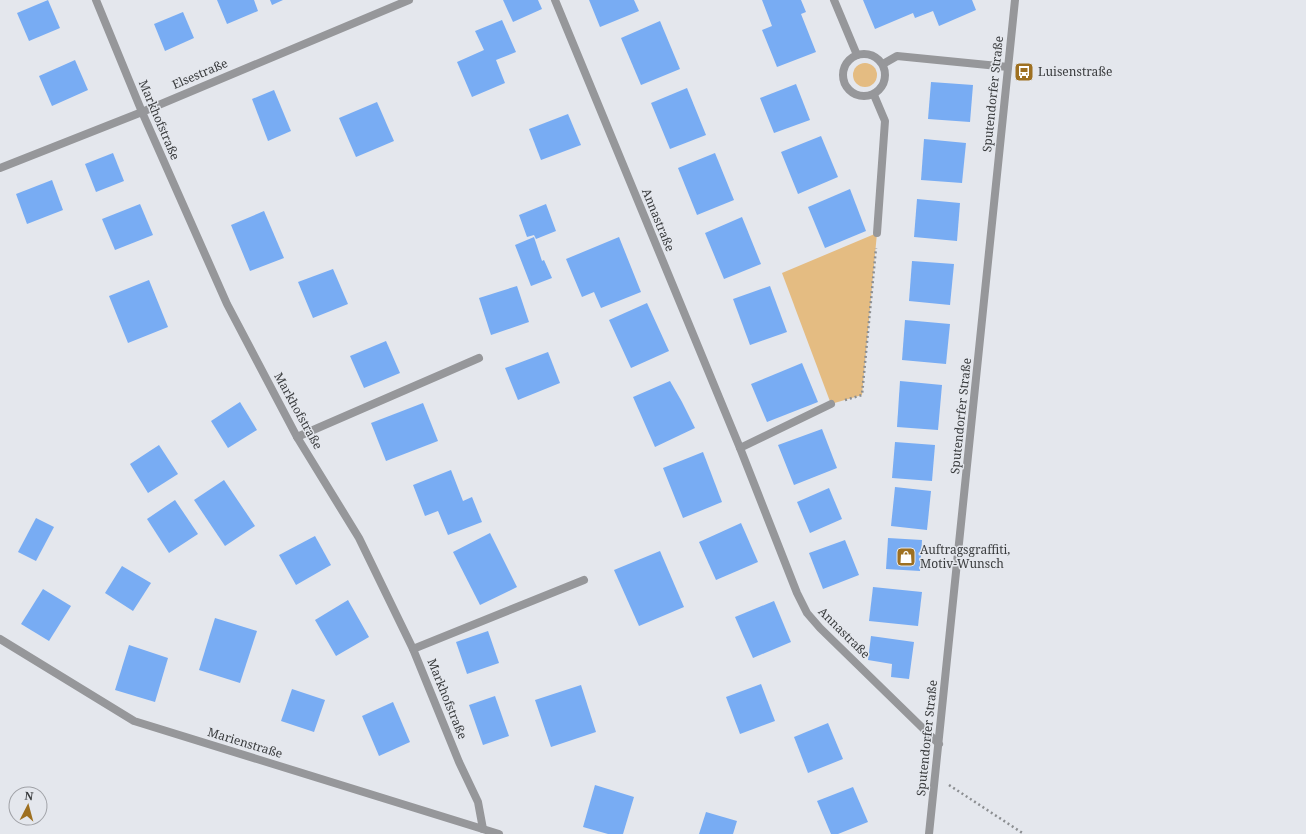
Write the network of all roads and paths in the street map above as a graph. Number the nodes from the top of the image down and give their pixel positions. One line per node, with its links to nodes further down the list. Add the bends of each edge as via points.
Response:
1 (96, 0): 10 (street, Markhofstraße)
2 (409, 0): 10 (street, Elsestraße)
3 (555, 0): 16 (street, Annastraße)
4 (834, 0): 6 (street)
5 (1015, 0): 8 (street, Sputendorfer Straße)
6 (857, 55): 7 (street, via 872,55); 9 (street, via 850,59 843,72 846,88 859,96)
7 (883, 64): 8 (street, via 897,56); 9 (street, via 886,77 884,84)
8 (1008, 67): 20 (street, Sputendorfer Straße)
9 (874, 95): 12 (street, via 885,121)
10 (142, 112): 11 (street, Elsestraße); 15 (street, Markhofstraße, via 227,304)
11 (0, 168)
12 (877, 233): 14 (path, via 862,395)
13 (479, 358): 15 (street)
14 (831, 404): 16 (street)
15 (297, 437): 19 (street, Markhofstraße, via 359,538)
16 (740, 448): 20 (street, Annastraße, via 807,613)
17 (584, 580): 19 (street)
18 (0, 639): 22 (street, Marienstraße, via 134,721)
19 (413, 649): 22 (street, Markhofstraße, via 478,802)
20 (939, 744): 21 (street, Sputendorfer Straße)
21 (936, 776): 24 (street, Sputendorfer Straße); 25 (path)
22 (483, 829): 23 (street, Marienstraße)
23 (499, 834)
24 (929, 834)
25 (1024, 834)

